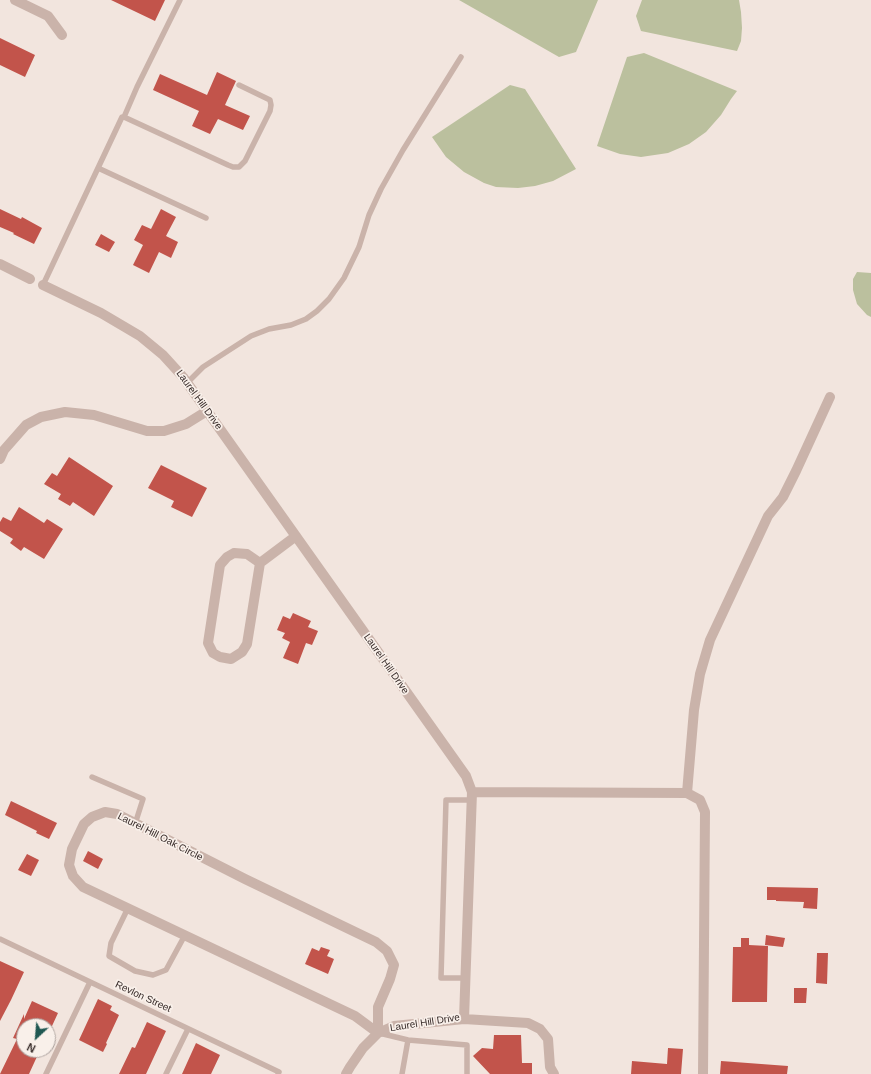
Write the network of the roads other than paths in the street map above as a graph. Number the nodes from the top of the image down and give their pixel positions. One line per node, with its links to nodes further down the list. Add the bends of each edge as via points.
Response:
1 (15, 0): 3 (street, via 48,16)
2 (180, 0): 6 (lane)
3 (62, 35)
4 (461, 57): 12 (lane, via 381,189 359,247 344,278 329,299 306,319 251,336 203,367)
5 (239, 85): 6 (lane, via 270,100 271,105 245,161 239,167 228,166)
6 (124, 117): 7 (lane)
7 (98, 168): 8 (lane); 11 (lane)
8 (206, 218)
9 (0, 264): 10 (street)
10 (30, 279)
11 (43, 285): 12 (street, Laurel Hill Drive, via 101,313 140,336 163,355)
12 (187, 383): 14 (street, Laurel Hill Drive)
13 (830, 397): 19 (street, via 783,497 768,516 710,640 700,674 694,710)
14 (207, 411): 15 (street, via 186,424 164,430 147,431 94,415 65,412 41,417 26,425 4,450); 16 (street, Laurel Hill Drive)
15 (0, 459)
16 (296, 536): 17 (street); 20 (street, Laurel Hill Drive, via 466,776)
17 (260, 563): 17 (street, via 247,554 234,552 220,565 208,643 213,653 220,657 231,659 242,652 247,644)
18 (92, 777): 21 (lane, via 143,799)
19 (687, 793): 20 (street); 38 (street, via 700,800 705,812)
20 (472, 796): 25 (street, Laurel Hill Drive); 25 (lane, via 446,800 441,978)
21 (135, 824): 22 (street, Laurel Hill Oak Circle, via 116,814 105,812 92,817 84,824 72,850 69,865 73,876 83,887); 29 (street, Laurel Hill Oak Circle, via 376,942 387,951 394,965 378,1007)
22 (128, 908): 23 (street, Laurel Hill Oak Circle); 23 (lane, via 111,943 109,956 135,971 154,975 166,970)
23 (186, 935): 29 (street, Laurel Hill Oak Circle, via 355,1016)
24 (0, 939): 26 (lane, Revlon Street)
25 (465, 978): 27 (street, Laurel Hill Drive)
26 (90, 982): 28 (lane, Revlon Street); 32 (lane)
27 (464, 1019): 29 (street, Laurel Hill Drive, via 394,1026); 37 (street, via 528,1023 540,1029 548,1039 550,1067)
28 (188, 1029): 31 (lane, Revlon Street); 33 (lane)
29 (378, 1033): 30 (lane); 34 (street, Laurel Hill Drive, via 363,1048)
30 (408, 1040): 35 (lane); 36 (lane, via 467,1045)
31 (278, 1073)
32 (46, 1074)
33 (166, 1074)
34 (346, 1074)
35 (402, 1074)
36 (467, 1074)
37 (554, 1074)
38 (703, 1074)

